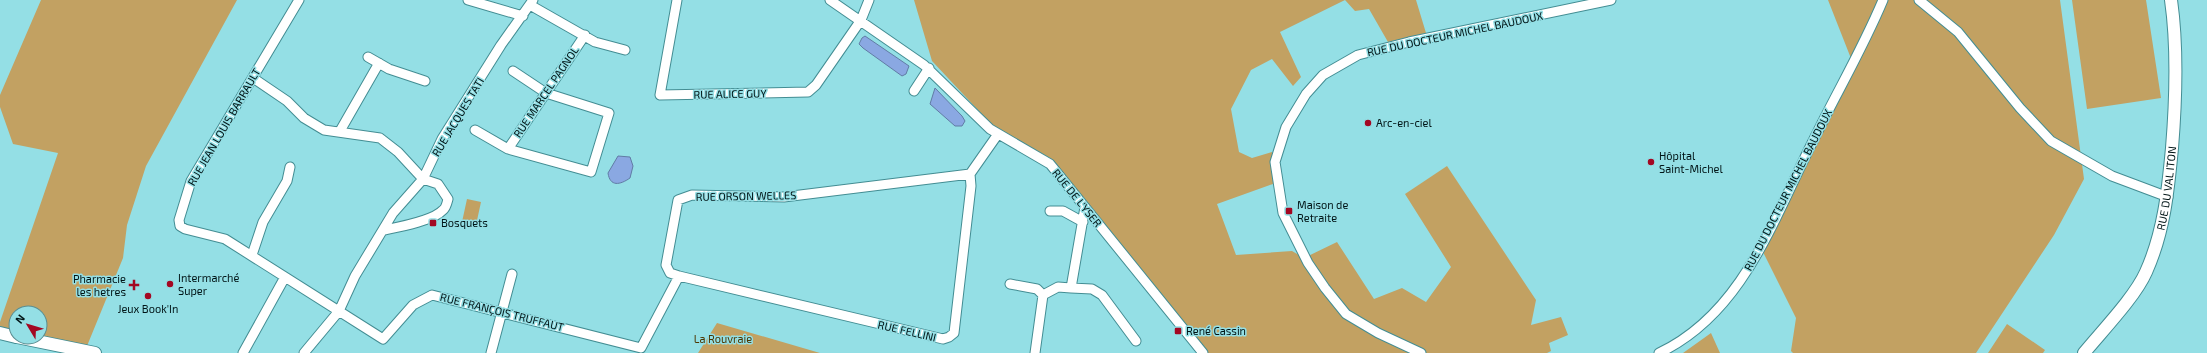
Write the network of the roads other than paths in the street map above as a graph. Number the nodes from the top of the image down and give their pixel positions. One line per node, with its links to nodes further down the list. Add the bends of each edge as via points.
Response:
1 (299, 0): 21 (street, RUE JEAN LOUIS BARRAULT)
2 (468, 0): 13 (street)
3 (677, 0): 14 (street, RUE ALICE GUY, via 660,95 808,92 816,85)
4 (830, 0): 14 (street, RUE DE L'YSER)
5 (869, 0): 14 (street)
6 (1612, 0): 55 (street, RUE DU DOCTEUR MICHEL BAUDOUX, via 1409,42 1358,56 1323,75 1306,94 1286,127 1276,162 1283,213 1308,263 1346,314 1378,333)
7 (1883, 0): 56 (street, RUE DU DOCTEUR MICHEL BAUDOUX, via 1866,40 1754,260 1733,292 1707,320 1683,339)
8 (1919, 0): 32 (street, via 1958,32 2020,108 2051,141 2112,176)
9 (2171, 0): 12 (street, RUE DU VAL ITON)
10 (2174, 0): 12 (street)
11 (531, 2): 13 (street, RUE JACQUES TATI); 15 (street)
12 (2173, 12): 32 (street, RUE DU VAL ITON, via 2177,97)
13 (523, 16): 31 (street, RUE JACQUES TATI, via 501,45 442,139)
14 (861, 20): 19 (street, RUE DE L'YSER)
15 (585, 35): 16 (street, via 595,42); 24 (street, RUE MARCEL PAGNOL)
16 (625, 50)
17 (368, 57): 18 (street)
18 (379, 63): 22 (street); 26 (street)
19 (929, 68): 23 (street); 27 (street, RUE DE L'YSER, via 979,119)
20 (513, 71): 24 (street)
21 (253, 78): 26 (street, via 287,101 304,118 324,130); 37 (street, RUE JEAN LOUIS BARRAULT, via 191,181 179,220 180,226 185,229 225,239)
22 (424, 81)
23 (914, 91)
24 (546, 93): 28 (street, RUE MARCEL PAGNOL); 28 (street, via 609,113 591,172)
25 (475, 130): 28 (street)
26 (340, 131): 31 (street, via 380,138 398,152)
27 (998, 134): 30 (street); 33 (street, RUE DE L'YSER, via 1050,164)
28 (508, 149)
29 (290, 167): 37 (street, via 287,181 262,222)
30 (970, 174): 39 (street, RUE ORSON WELLES, via 784,197 692,196 678,200 666,265 670,273); 39 (street, RUE FELLINI, via 971,186 954,333 943,340)
31 (423, 179): 36 (street, RUE JACQUES TATI, via 393,213); 36 (street, via 438,184 448,199 445,209 425,219)
32 (2168, 197): 57 (street, RUE DU VAL ITON, via 2161,234 2146,273 2122,308)
33 (1085, 208): 35 (street); 54 (street, RUE DE L'YSER)
34 (1050, 211): 35 (street, via 1063,211)
35 (1083, 222): 42 (street)
36 (384, 230): 44 (street, RUE JACQUES TATI, via 355,276)
37 (252, 255): 40 (street, RUE JEAN LOUIS BARRAULT)
38 (512, 274): 45 (street)
39 (679, 276): 48 (street, RUE FRANÇOIS TRUFFAUT)
40 (285, 277): 44 (street, RUE JEAN LOUIS BARRAULT); 50 (street)
41 (1010, 284): 43 (street, via 1037,289)
42 (1071, 288): 43 (street, via 1058,287); 46 (street, via 1092,289 1102,295)
43 (1043, 295): 53 (street)
44 (339, 311): 45 (street, RUE FRANÇOIS TRUFFAUT, via 383,340 413,305 432,294); 51 (street, RUE JACQUES TATI)
45 (502, 312): 48 (street, RUE FRANÇOIS TRUFFAUT); 52 (street)
46 (1136, 341)
47 (48, 344): 49 (street)
48 (639, 350)
49 (95, 353)
50 (243, 353)
51 (304, 353)
52 (491, 353)
53 (1035, 353)
54 (1203, 353)
55 (1421, 353)
56 (1659, 353)
57 (2084, 353)

